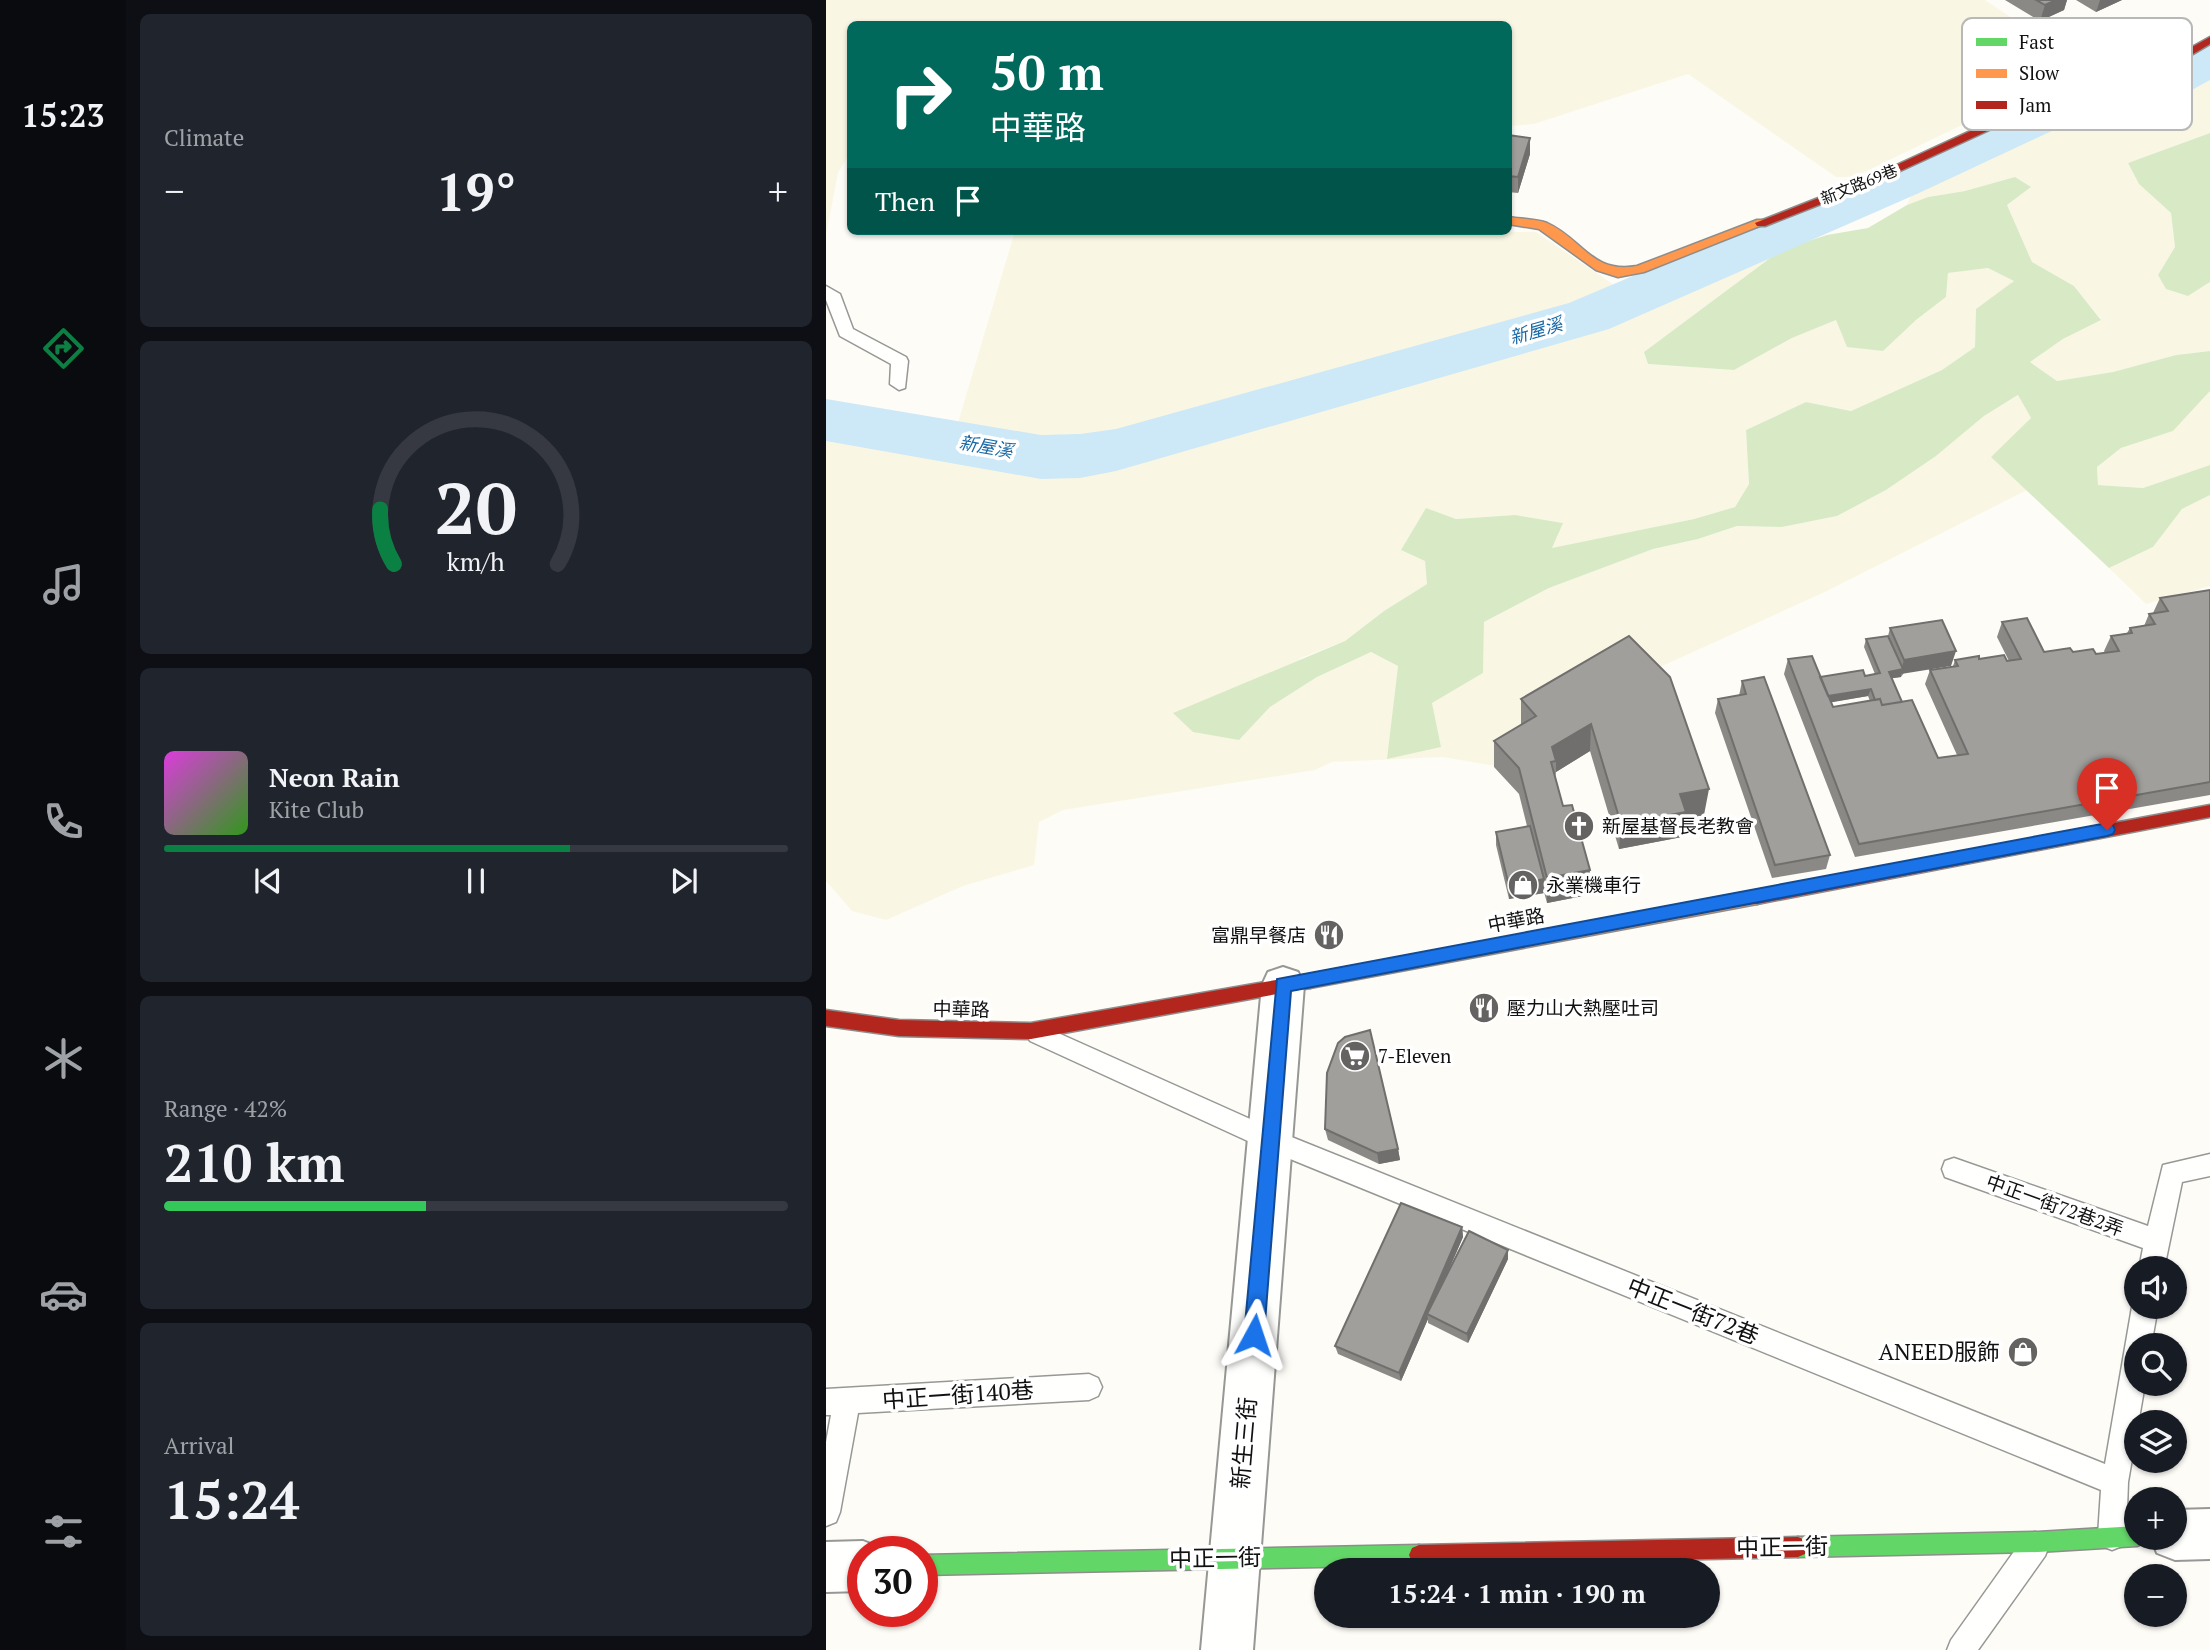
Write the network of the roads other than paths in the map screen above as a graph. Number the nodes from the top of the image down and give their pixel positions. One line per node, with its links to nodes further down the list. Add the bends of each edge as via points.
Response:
1 (2210, 40): 2 (street, 新文路69巷)
2 (2192, 50)
3 (1981, 130): 4 (street, 新文路69巷, via 1867,182 1640,269 1618,273 1600,267 1543,226)
4 (1512, 221)
5 (826, 290): 6 (lane, via 832,294 846,332 900,361)
6 (899, 384)
7 (2210, 811): 8 (street, 中華路)
8 (1283, 985): 10 (street, 中華路); 11 (street, 新生三街)
9 (826, 1018): 10 (street, 中華路, via 899,1028)
10 (1031, 1031): 11 (lane, 中正一街72巷)
11 (1272, 1140): 19 (lane, 中正一街72巷); 26 (street, 新生三街)
12 (2210, 1165): 14 (lane, via 2172,1173)
13 (1954, 1169): 14 (lane, 中正一街72巷2弄)
14 (2156, 1241): 15 (lane)
15 (2153, 1256)
16 (1089, 1387): 18 (lane, 中正一街140巷)
17 (2130, 1396): 19 (lane)
18 (836, 1402): 20 (lane)
19 (2115, 1482): 21 (lane)
20 (826, 1513)
21 (2124, 1531)
22 (2210, 1534): 23 (street)
23 (2187, 1535)
24 (2124, 1536): 25 (street, 中正一街)
25 (2038, 1542): 26 (street, 中正一街); 31 (lane)
26 (1234, 1557): 27 (street, 中正一街); 30 (street, 新生三街)
27 (938, 1565)
28 (847, 1566): 29 (street)
29 (826, 1567)
30 (1227, 1650)
31 (1961, 1650)

